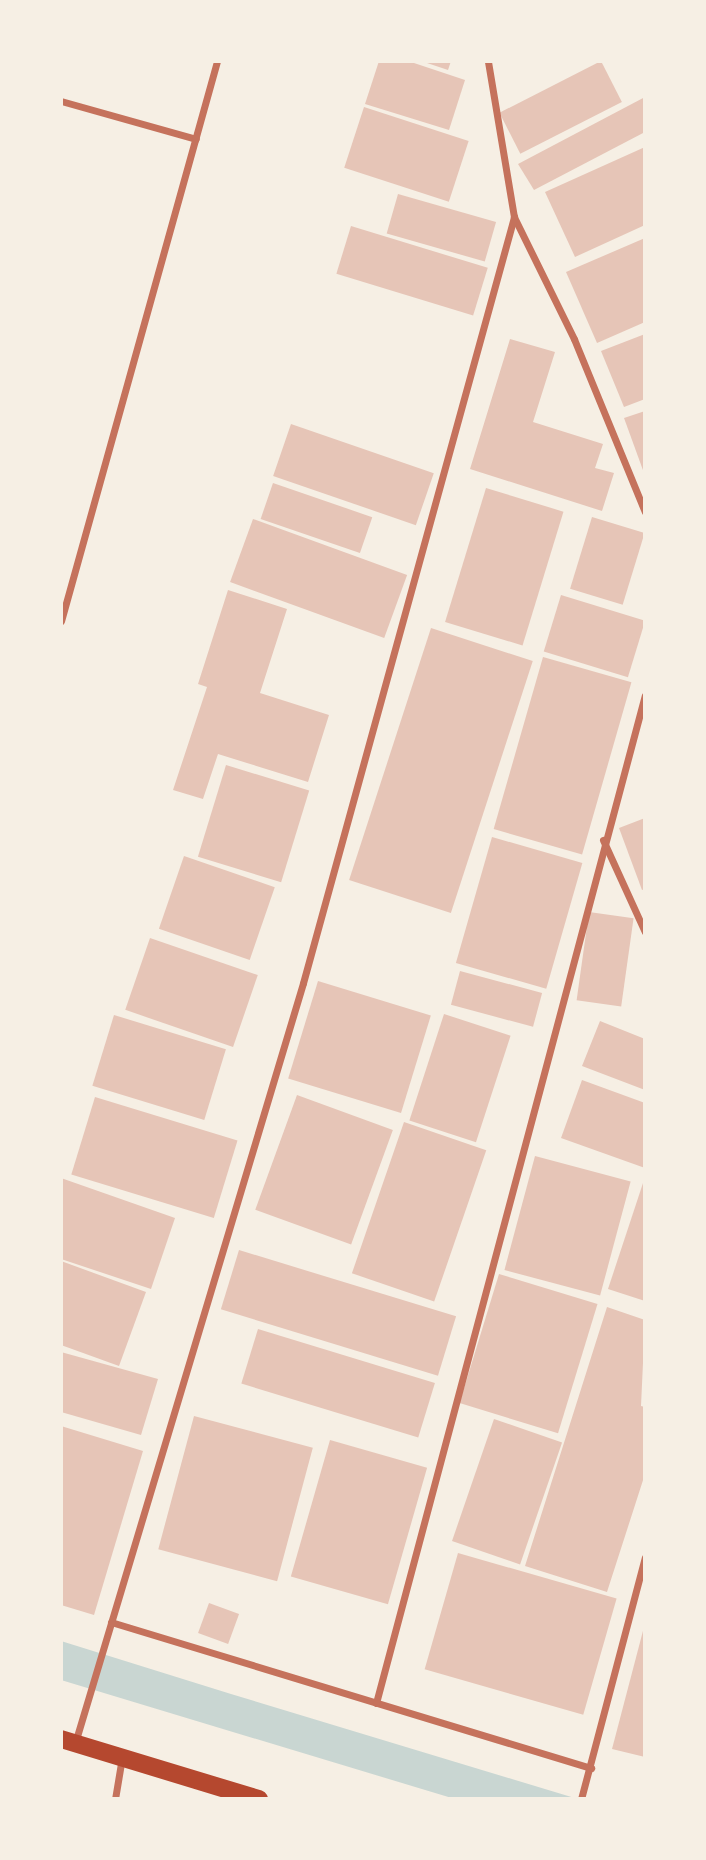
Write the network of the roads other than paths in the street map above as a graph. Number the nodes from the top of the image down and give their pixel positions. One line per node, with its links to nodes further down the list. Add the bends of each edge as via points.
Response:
1 (217, 61): 4 (street)
2 (488, 61): 5 (street)
3 (61, 101): 4 (street)
4 (196, 139): 7 (street)
5 (514, 217): 6 (street, via 574,339); 12 (street, via 303,983)
6 (645, 512)
7 (61, 621)
8 (645, 695): 9 (street)
9 (603, 840): 10 (street); 13 (street)
10 (645, 932)
11 (645, 1557): 16 (street)
12 (111, 1622): 13 (street); 14 (street, via 86,1707)
13 (376, 1703): 16 (street)
14 (68, 1741): 15 (main road)
15 (122, 1757): 17 (street); 18 (main road)
16 (591, 1768): 19 (street)
17 (115, 1799)
18 (259, 1799)
19 (581, 1799)

